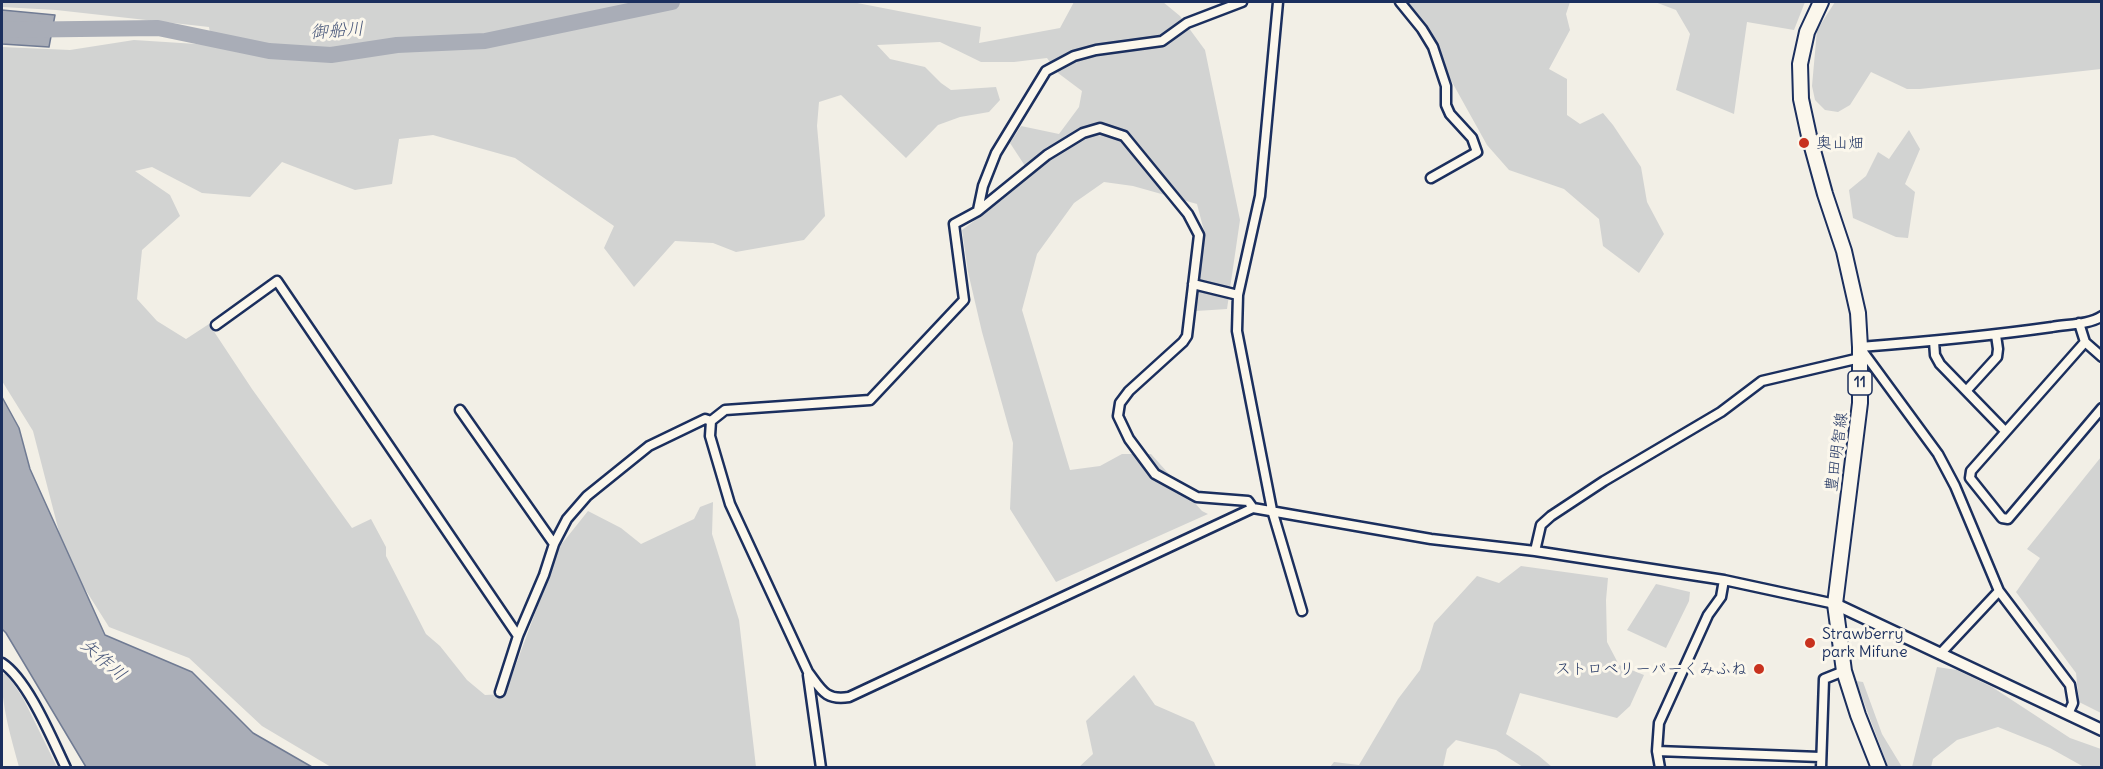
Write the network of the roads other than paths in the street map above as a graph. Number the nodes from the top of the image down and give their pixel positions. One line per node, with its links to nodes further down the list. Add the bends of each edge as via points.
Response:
1 (1242, 2): 6 (street, via 1187,23 1162,40 1096,50 1046,71 996,153)
2 (1278, 2): 8 (street, via 1260,196)
3 (1400, 2): 5 (street, via 1433,48 1446,87 1446,105 1472,138 1477,152)
4 (1821, 2): 15 (main road, 豊田明智線 / 11, via 1807,32 1800,64 1801,99 1814,156 1844,251 1858,312)
5 (1431, 178)
6 (978, 211): 7 (street, via 1047,155 1083,133 1100,128 1124,136 1188,214 1199,235); 20 (street, via 954,224 964,300 870,400 725,410)
7 (1193, 284): 8 (street); 22 (street, via 1187,336 1129,391 1120,403 1118,416 1129,439 1155,474 1197,497 1248,501)
8 (1238, 295): 23 (street, via 1237,331)
9 (2102, 316): 10 (street)
10 (2079, 323): 12 (street); 14 (street)
11 (216, 325): 30 (street, via 277,281)
12 (1996, 335): 13 (street); 17 (street, via 1996,357)
13 (1934, 341): 15 (street); 17 (street, via 1940,364)
14 (2085, 342): 16 (street); 21 (street)
15 (1860, 353): 25 (street, via 1762,381 1721,412 1551,516 1541,525); 27 (street, via 1938,454); 28 (main road, 豊田明智線 / 11, via 1860,403)
16 (2102, 357)
17 (1967, 390): 21 (street)
18 (2102, 408): 21 (street, via 2008,519 2002,518 1970,478 1971,471)
19 (460, 410): 24 (street)
20 (711, 421): 24 (street, via 705,419 649,446 621,467 587,496 567,519); 34 (street, via 710,436 730,504)
21 (2005, 431)
22 (1253, 508): 23 (street); 34 (street, via 849,697 828,696)
23 (1272, 510): 25 (street, via 1431,539); 29 (street)
24 (554, 544): 30 (street)
25 (1535, 551): 26 (street)
26 (1724, 580): 28 (street); 38 (street, via 1721,597 1708,615 1659,723)
27 (1999, 591): 31 (street); 36 (street, via 2070,685 2073,703)
28 (1835, 604): 31 (street); 33 (main road, 豊田明智線 / 11)
29 (1302, 611)
30 (518, 636): 35 (street)
31 (1940, 654): 36 (street)
32 (2, 663): 40 (street, via 34,704)
33 (1844, 671): 39 (street, via 1824,679); 44 (main road, 豊田明智線 / 11)
34 (808, 672): 41 (street)
35 (500, 692)
36 (2068, 714): 37 (street)
37 (2102, 730)
38 (1658, 751): 39 (street); 42 (street)
39 (1820, 757): 43 (street)
40 (66, 768)
41 (821, 768)
42 (1660, 768)
43 (1821, 768)
44 (1879, 768)

